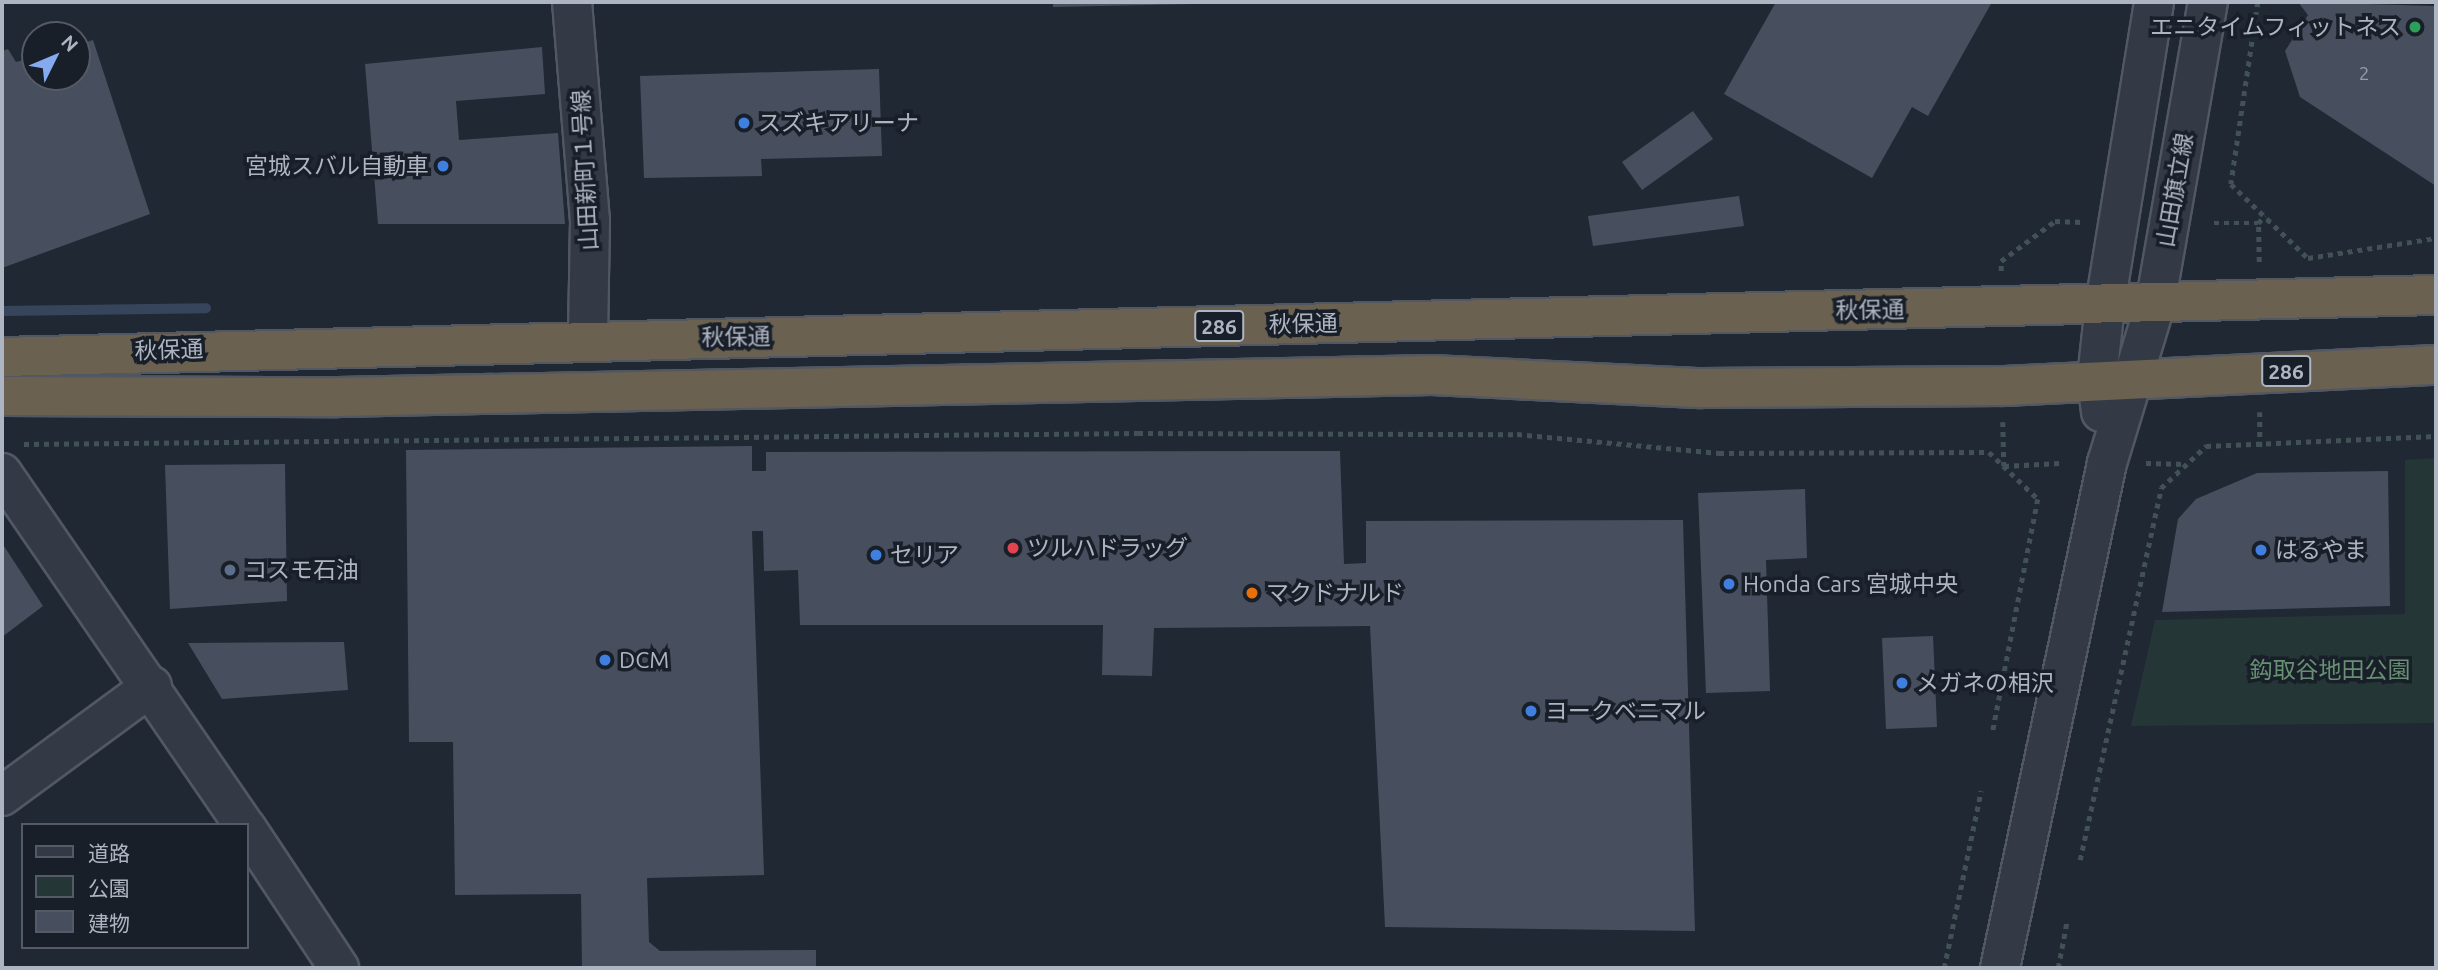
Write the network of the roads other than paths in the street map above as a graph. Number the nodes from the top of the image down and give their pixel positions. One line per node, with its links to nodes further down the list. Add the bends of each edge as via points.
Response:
1 (572, 2): 7 (street, 山田新町１号線, via 590,221)
2 (2154, 2): 5 (street)
3 (2208, 2): 6 (street, 山田旗立線)
4 (2436, 295): 6 (highway, 秋保通 / 286)
5 (2105, 305): 6 (highway, 秋保通 / 286); 7 (highway, 秋保通 / 286); 11 (street)
6 (2155, 305): 10 (street, 山田旗立線)
7 (588, 339): 8 (highway, 秋保通 / 286)
8 (2, 357)
9 (2436, 365): 10 (highway, 286)
10 (2136, 377): 11 (highway, 286); 14 (street, 山田旗立線)
11 (2097, 378): 12 (highway, 秋保通 / 286, via 2003,386 1702,388 1432,375 352,397); 14 (street)
12 (2, 396)
13 (9, 459): 15 (street)
14 (2125, 463): 20 (street)
15 (152, 686): 16 (street); 17 (street)
16 (2, 796)
17 (242, 823)
18 (248, 832): 19 (street)
19 (339, 968)
20 (2000, 968)

